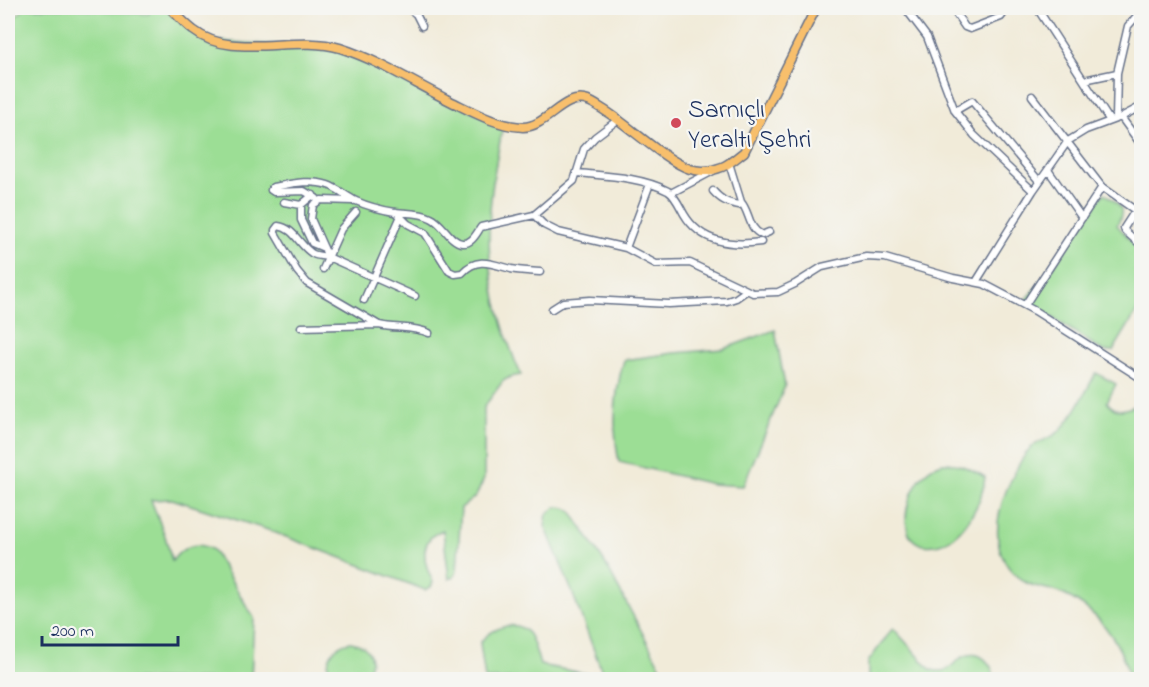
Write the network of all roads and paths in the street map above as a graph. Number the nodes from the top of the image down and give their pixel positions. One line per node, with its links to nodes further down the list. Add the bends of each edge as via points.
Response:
1 (12, 8): 9 (street)
2 (170, 8): 17 (main road, via 193,30 217,42 321,44 358,54 502,124 525,127 578,99 588,100)
3 (408, 8): 11 (street)
4 (816, 8): 21 (main road, via 744,152)
5 (904, 8): 16 (street, via 927,37)
6 (952, 8): 7 (street, via 970,29 1001,17)
7 (1003, 8)
8 (1037, 8): 13 (street)
9 (8, 10)
10 (1142, 10): 12 (street, via 1128,26)
11 (422, 26)
12 (1117, 73): 13 (street); 18 (street)
13 (1084, 80): 18 (street)
14 (1032, 96): 19 (street)
15 (1142, 106): 18 (street)
16 (955, 111): 25 (street, via 972,100); 28 (street, via 974,135)
17 (619, 119): 22 (main road, via 688,168); 24 (street, via 584,148)
18 (1116, 119): 19 (street); 20 (street)
19 (1068, 141): 23 (street); 27 (street)
20 (1142, 146)
21 (729, 163): 22 (main road); 34 (street)
22 (720, 168): 30 (street)
23 (1048, 170): 25 (street); 42 (street)
24 (577, 173): 26 (street); 40 (street, via 574,181)
25 (1039, 181): 28 (street)
26 (650, 184): 30 (street); 47 (street)
27 (1102, 187): 37 (street); 42 (street)
28 (1033, 190): 52 (street)
29 (713, 191): 34 (street, via 728,203)
30 (671, 193): 44 (street, via 688,222 709,238 742,245)
31 (315, 198): 32 (street); 32 (street, via 304,191 271,190 274,186 312,182 328,185); 35 (street); 46 (street, via 311,219)
32 (357, 201): 39 (street)
33 (284, 202): 35 (street)
34 (741, 202): 43 (street, via 756,232)
35 (301, 205): 46 (street, via 306,232 312,243)
36 (1142, 205): 37 (street)
37 (1134, 211): 41 (street); 45 (street, via 1125,229)
38 (356, 212): 48 (street, via 341,229)
39 (398, 215): 40 (street, via 414,212 428,216 455,241 464,244 481,227); 50 (street, via 425,234 455,274 480,262); 51 (street)
40 (534, 215): 47 (street, via 558,232)
41 (1142, 215)
42 (1082, 218): 56 (street)
43 (769, 232)
44 (761, 242)
45 (1142, 246)
46 (324, 248): 48 (street)
47 (626, 248): 53 (street, via 656,264 690,263)
48 (328, 257): 49 (street); 51 (street); 58 (street, via 315,255 302,246 287,228 276,228 275,233 307,283)
49 (323, 269)
50 (540, 272)
51 (374, 278): 54 (street); 55 (street)
52 (976, 282): 53 (street, via 885,258 866,257 815,270 778,292); 56 (street, via 992,286)
53 (746, 291): 57 (street, via 727,301 669,304 590,300 562,302)
54 (415, 296)
55 (363, 300)
56 (1025, 305): 61 (street)
57 (552, 309)
58 (379, 326): 59 (street); 60 (street)
59 (302, 327)
60 (429, 333)
61 (1142, 380)

